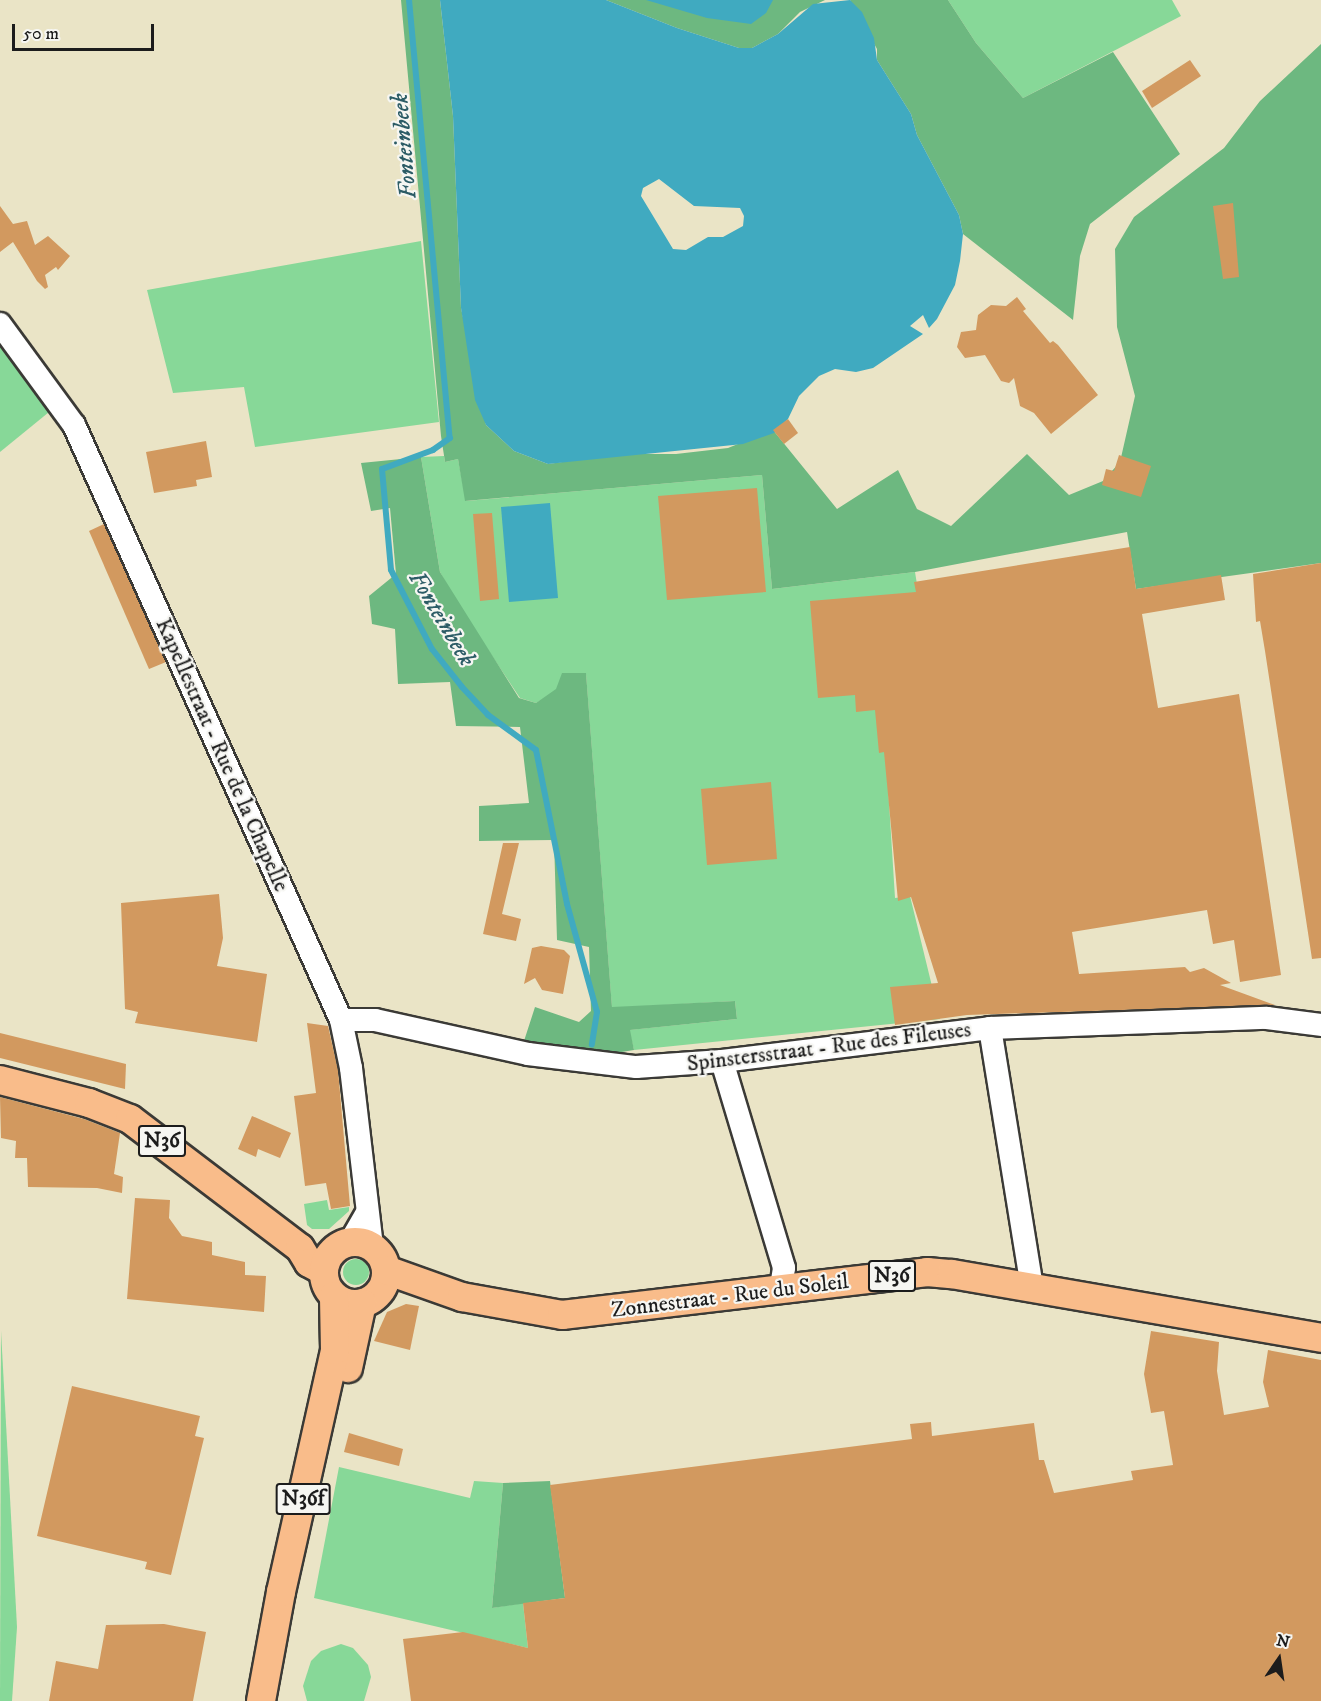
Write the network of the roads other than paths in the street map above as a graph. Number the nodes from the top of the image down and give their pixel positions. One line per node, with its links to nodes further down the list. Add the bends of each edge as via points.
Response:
1 (0, 324): 2 (street, Kapellestraat - Rue de la Chapelle, via 74,425)
2 (341, 1020): 5 (street, Spinstersstraat - Rue des Fileuses, via 375,1020 528,1054 636,1067); 7 (street, Kapellestraat - Rue de la Chapelle, via 351,1068 366,1214 373,1229)
3 (1321, 1025): 4 (street, Spinstersstraat - Rue des Fileuses, via 1267,1018)
4 (990, 1028): 5 (street, Spinstersstraat - Rue des Fileuses); 8 (street)
5 (722, 1061): 9 (street, via 784,1268)
6 (0, 1080): 7 (main road, N36, via 89,1102 130,1119 300,1248 309,1263)
7 (355, 1272): 9 (main road, Zonnestraat - Rue du Soleil / N36, via 400,1293 425,1287 562,1315); 11 (main road, N36f, via 334,1350); 12 (main road, N36f)
8 (1032, 1286): 9 (main road, Zonnestraat - Rue du Soleil / N36, via 927,1272); 10 (main road, Zonnestraat - Rue du Soleil / N36)
9 (781, 1288)
10 (1321, 1338)
11 (261, 1701)
12 (276, 1701)

